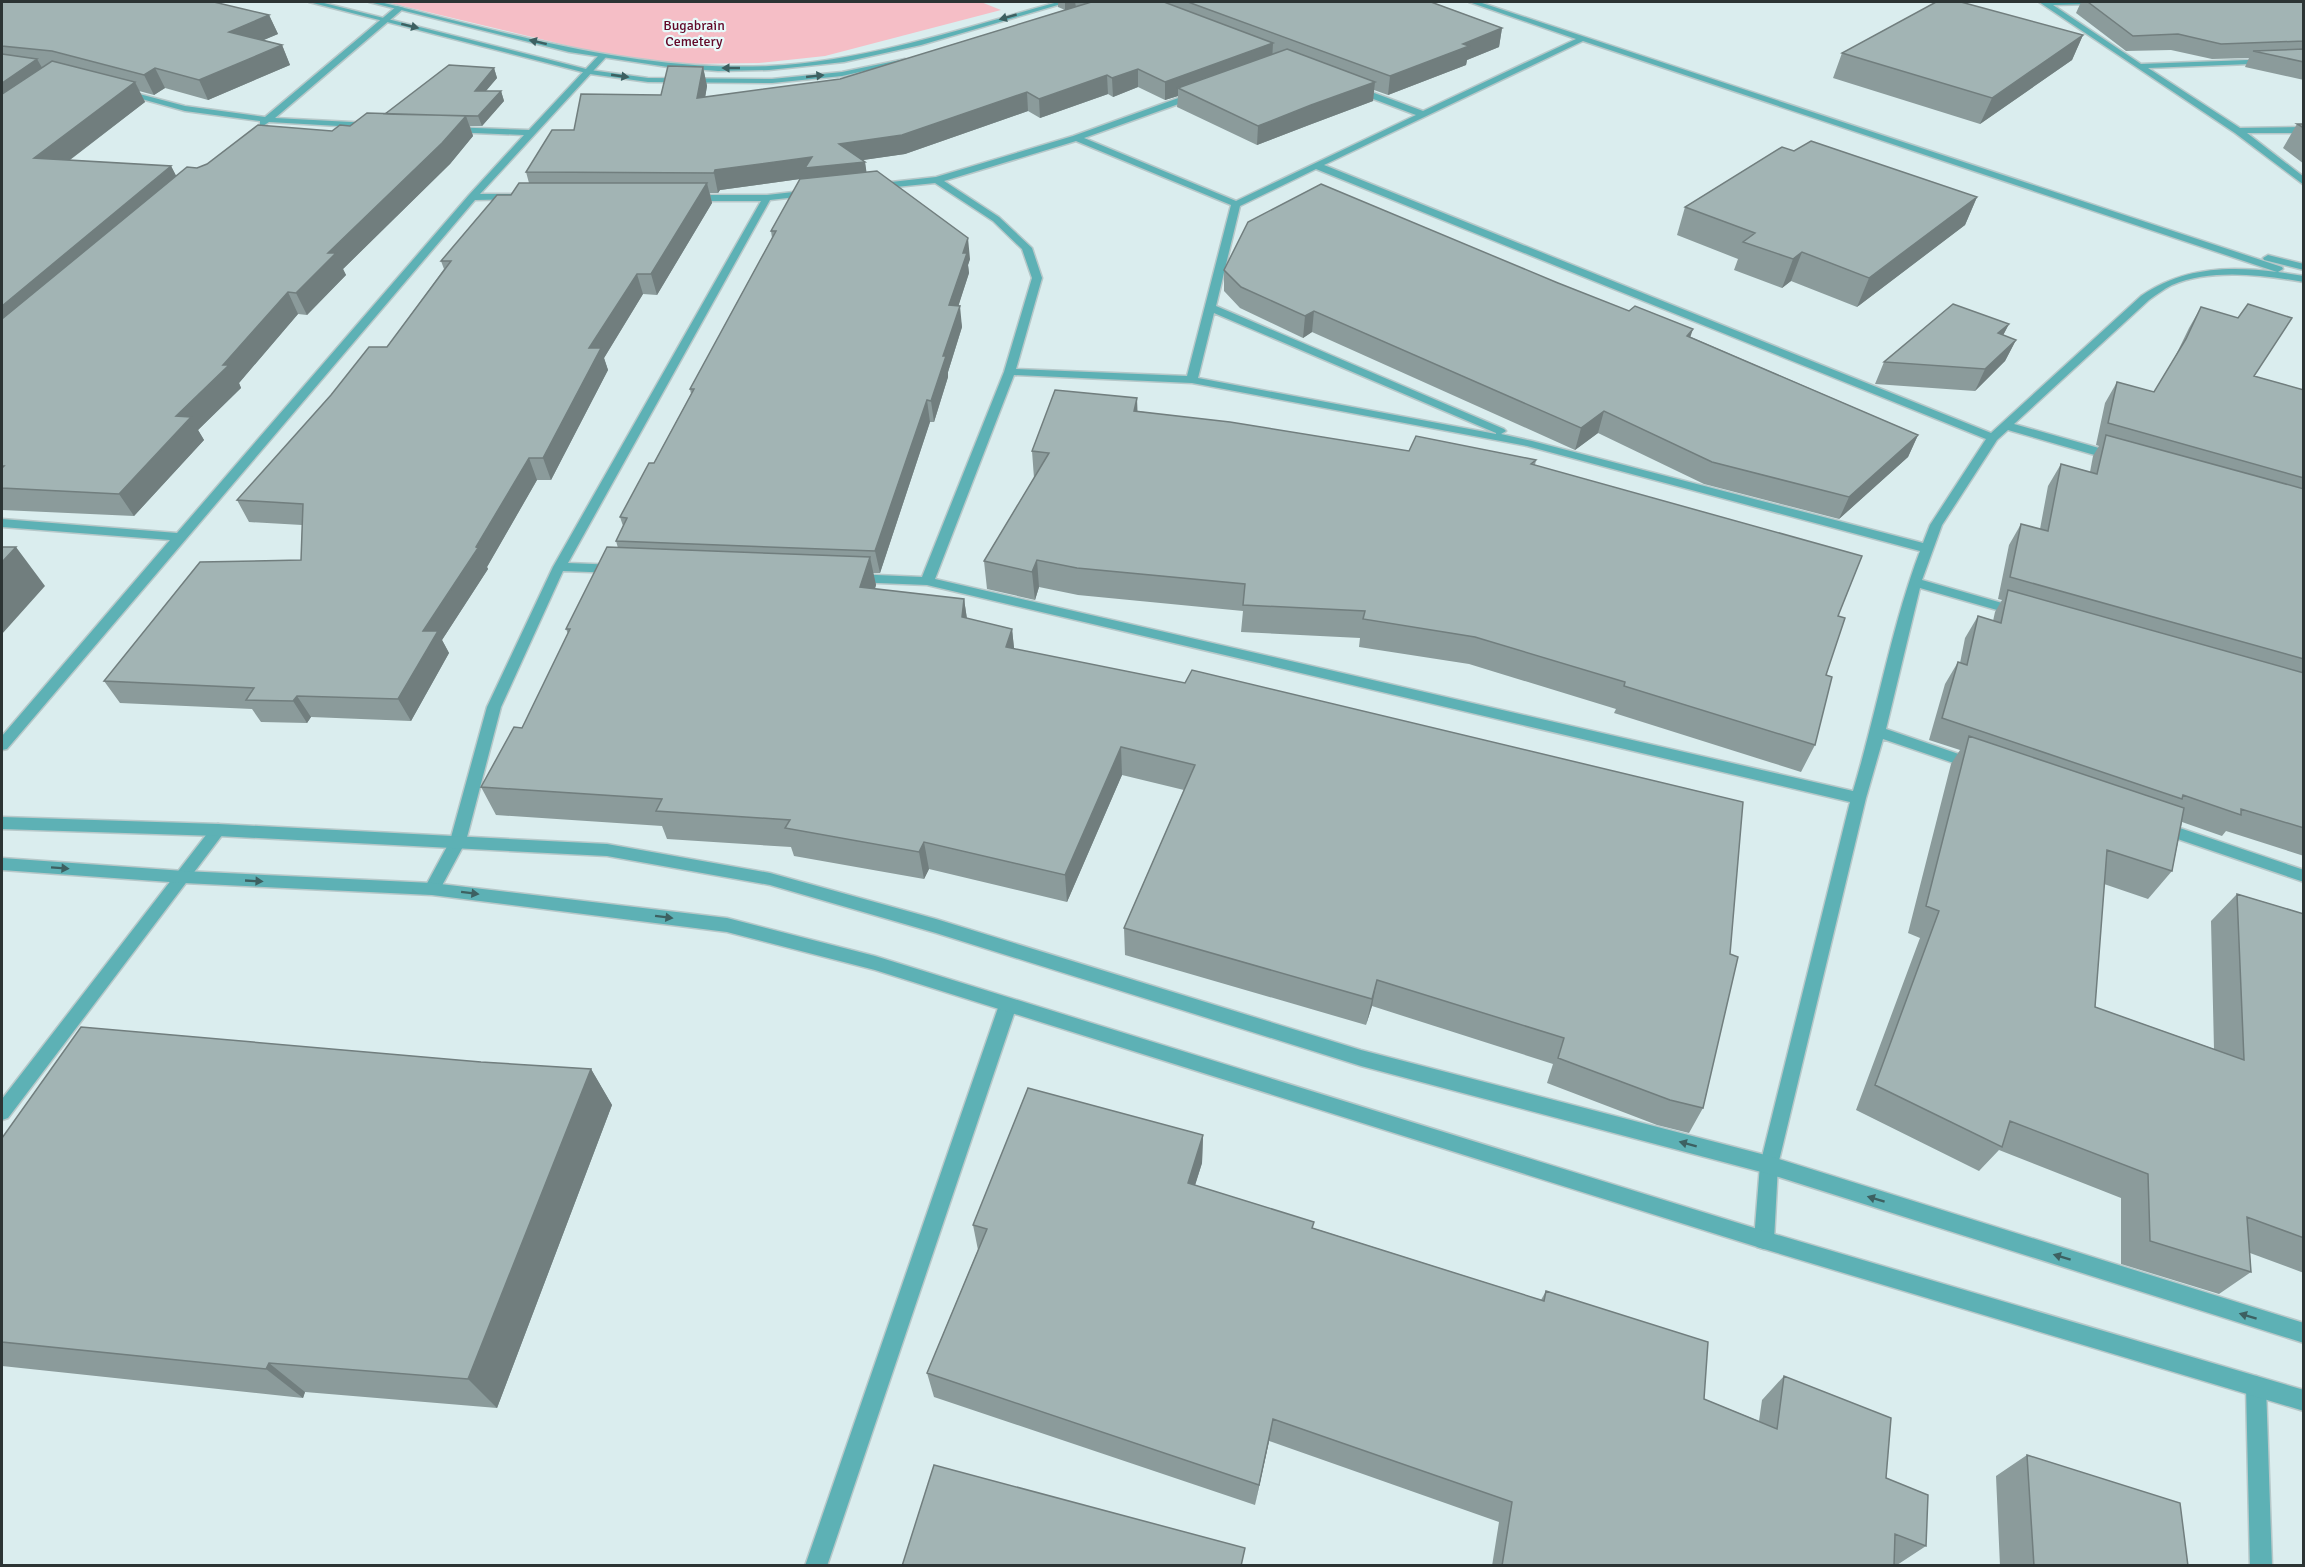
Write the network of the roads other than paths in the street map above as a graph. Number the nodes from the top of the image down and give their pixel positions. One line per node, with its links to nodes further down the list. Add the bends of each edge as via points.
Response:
1 (313, 2): 8 (street)
2 (373, 2): 7 (street)
3 (1064, 2): 10 (street, one-way to 10, via 893,50 831,62 710,69)
4 (1473, 2): 9 (street)
5 (2044, 2): 6 (street); 13 (street)
6 (2091, 2)
7 (400, 8): 8 (street); 10 (street, one-way to 7)
8 (386, 20): 14 (street, one-way to 14); 19 (street)
9 (1581, 39): 18 (street); 37 (street)
10 (602, 57): 14 (street)
11 (915, 58): 14 (street, one-way to 11, via 648,80 772,81 842,74)
12 (2304, 60): 13 (street)
13 (2140, 66): 24 (street)
14 (590, 72): 25 (street)
15 (1349, 87): 18 (street)
16 (116, 90): 19 (street, via 159,104)
17 (1206, 91): 26 (street)
18 (1425, 115): 27 (street)
19 (265, 121): 20 (street); 21 (street)
20 (380, 126)
21 (255, 129)
22 (438, 129): 25 (street)
23 (2304, 130): 24 (street)
24 (2238, 131): 29 (street)
25 (531, 133): 32 (street)
26 (1076, 138): 28 (street); 36 (street)
27 (1317, 166): 36 (street); 44 (street)
28 (937, 180): 30 (street); 41 (street, via 996,219 1027,248 1037,278)
29 (2304, 182)
30 (869, 187)
31 (823, 192): 35 (street)
32 (472, 197): 33 (street); 48 (street)
33 (531, 197)
34 (684, 198): 35 (street)
35 (766, 198): 50 (street)
36 (1236, 204): 40 (street)
37 (2198, 242): 38 (street); 39 (street)
38 (2304, 267)
39 (2304, 278): 43 (street, via 2241,272 2202,274 2171,282 2145,298)
40 (1211, 308): 42 (street); 45 (street)
41 (1010, 372): 42 (street); 53 (street)
42 (1192, 380): 45 (street)
43 (2007, 426): 44 (street); 46 (street)
44 (1993, 438): 49 (street, via 1936,525)
45 (1528, 443): 49 (street)
46 (2132, 462)
47 (2, 523): 48 (street)
48 (178, 537): 57 (street)
49 (1929, 549): 54 (street)
50 (559, 567): 51 (street); 63 (street, via 494,707)
51 (631, 569)
52 (844, 578): 53 (street)
53 (927, 581): 59 (street)
54 (1915, 582): 55 (street); 56 (street)
55 (2029, 615)
56 (1878, 732): 58 (street); 59 (street)
57 (2, 745)
58 (1990, 770)
59 (1858, 798): 70 (street)
60 (2, 823): 62 (street)
61 (2147, 823): 65 (street)
62 (218, 830): 63 (street); 66 (street)
63 (458, 841): 67 (street); 70 (street, one-way to 63, via 1361,1058 936,926 770,879 608,850)
64 (2, 864): 66 (street, one-way to 66)
65 (2304, 876)
66 (184, 877): 67 (street, one-way to 67); 69 (street)
67 (432, 889): 68 (street, one-way to 68, via 727,925 875,963)
68 (1008, 1005): 71 (street); 75 (street)
69 (2, 1112)
70 (1769, 1165): 71 (street); 72 (street, one-way to 70)
71 (1764, 1240): 73 (street)
72 (2304, 1333)
73 (2256, 1386): 74 (street); 76 (street)
74 (2304, 1401)
75 (816, 1566)
76 (2261, 1566)

